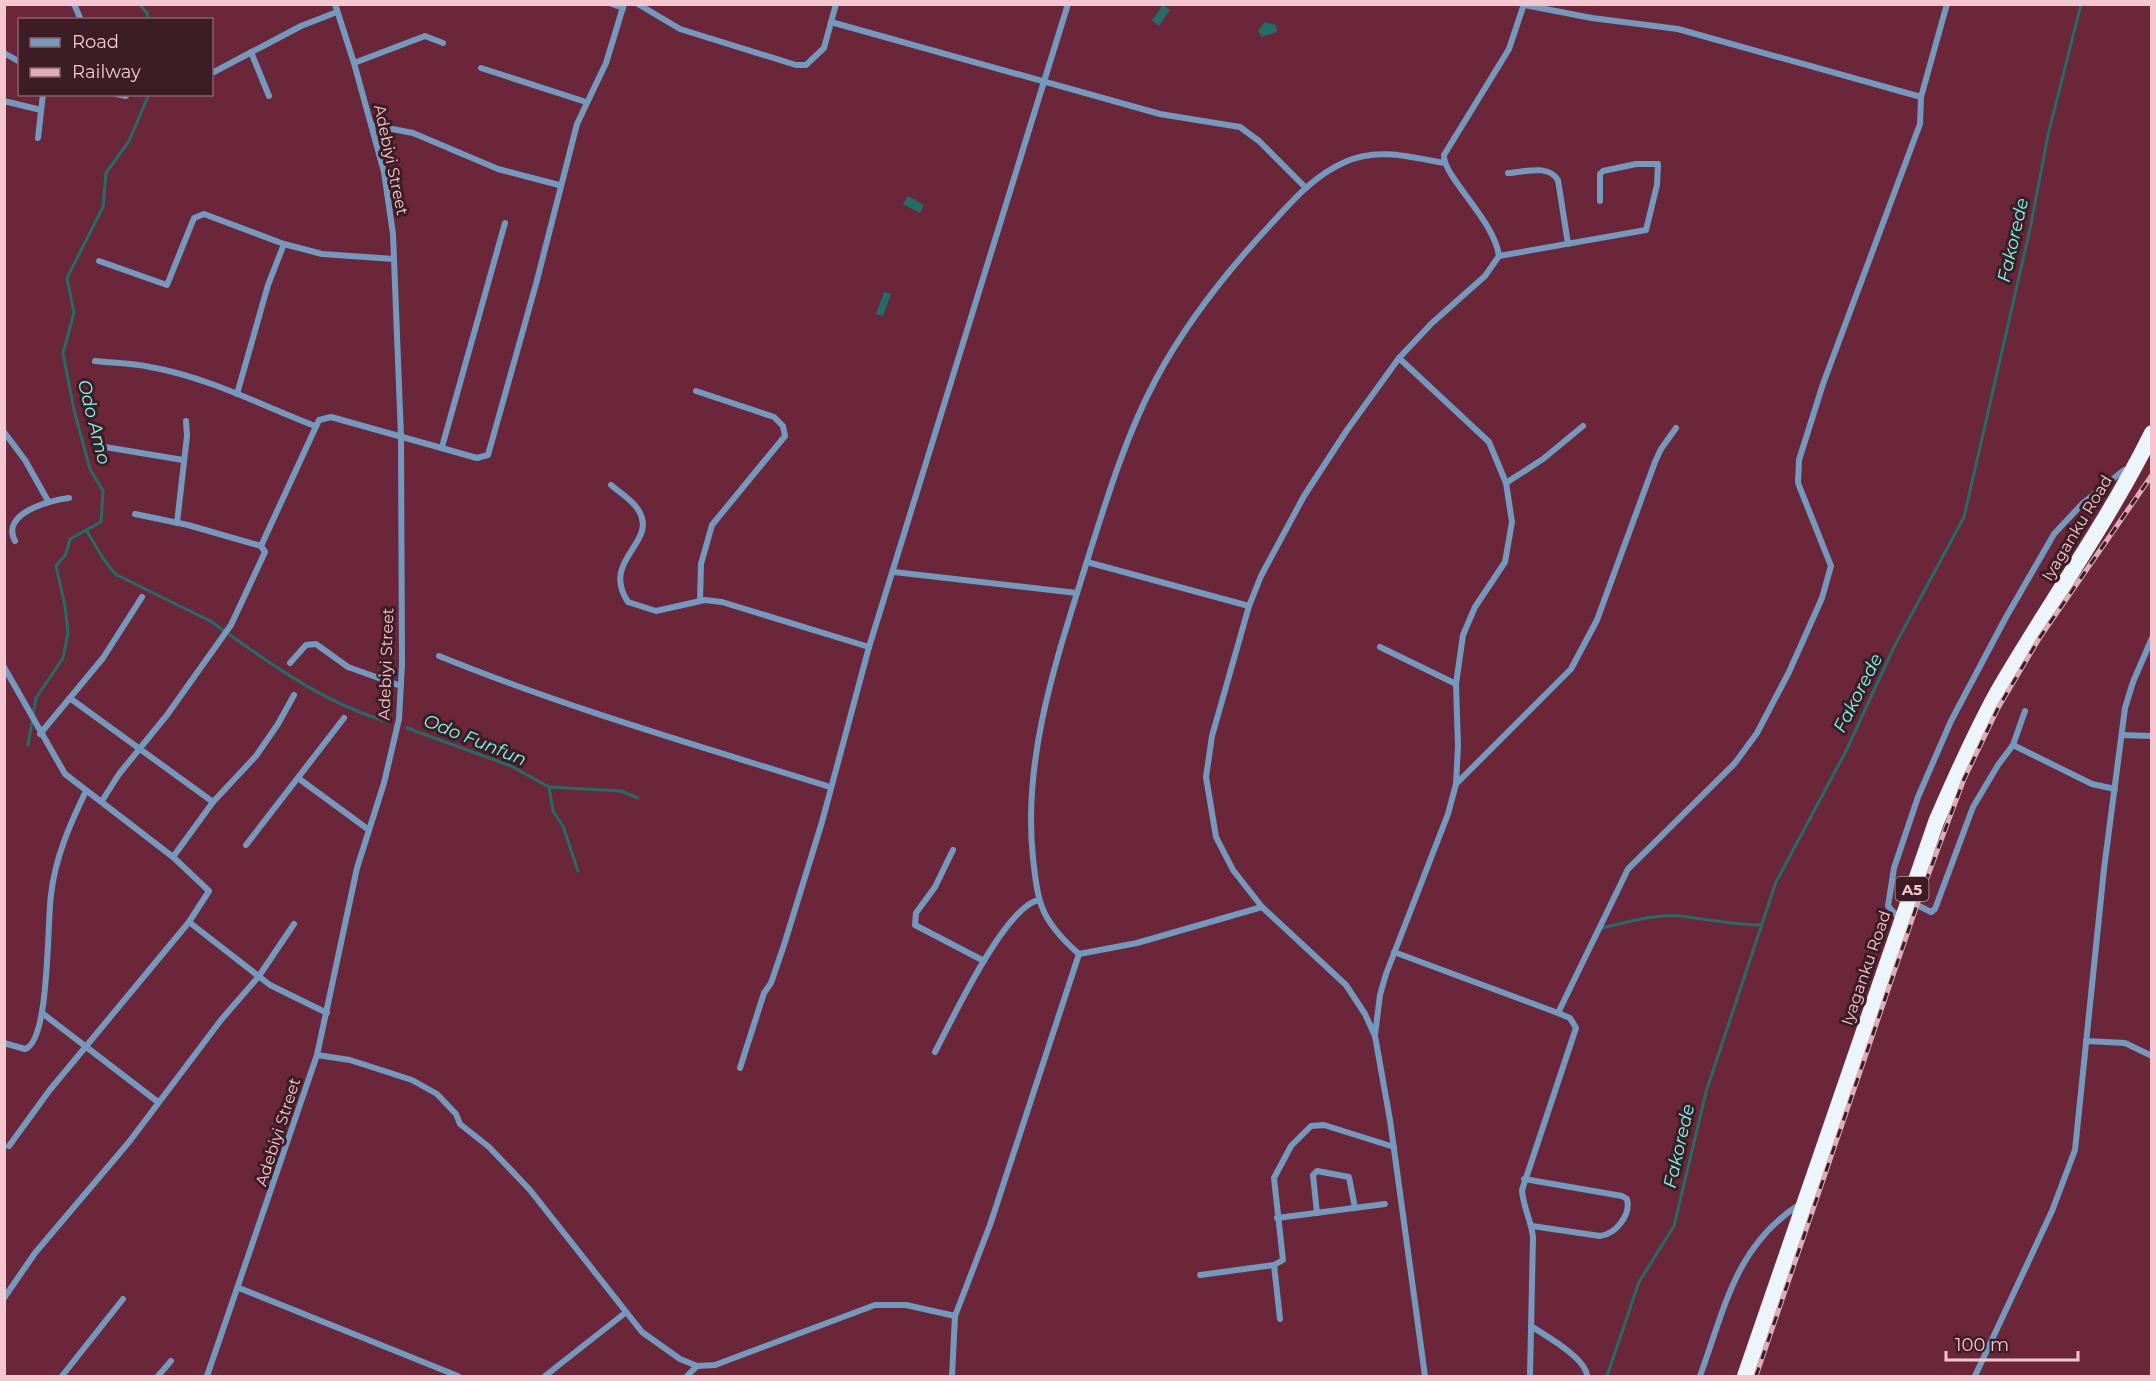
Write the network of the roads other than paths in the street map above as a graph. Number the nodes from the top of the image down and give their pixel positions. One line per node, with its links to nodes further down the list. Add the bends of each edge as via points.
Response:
1 (74, 4): 11 (street)
2 (335, 4): 10 (street, Adebiyi Street)
3 (612, 4): 9 (street)
4 (638, 4): 12 (street, via 680,29 796,65 806,65 824,48)
5 (836, 4): 12 (street)
6 (1068, 4): 20 (street)
7 (1947, 4): 23 (street)
8 (1524, 5): 23 (street, via 1678,29); 29 (street, via 1509,49 1451,141)
9 (624, 6): 25 (street, via 606,63)
10 (337, 12): 14 (street); 17 (street, Adebiyi Street)
11 (80, 18)
12 (831, 22): 20 (street)
13 (443, 43): 17 (street, via 425,36)
14 (251, 52): 19 (street); 22 (street)
15 (4, 53): 16 (street)
16 (18, 61)
17 (354, 63): 27 (street, Adebiyi Street)
18 (481, 68): 25 (street)
19 (213, 72)
20 (1045, 84): 32 (street, via 1168,116 1240,127); 64 (street)
21 (43, 96): 26 (street)
22 (269, 96)
23 (1921, 97): 108 (street, via 1920,124 1823,384 1799,460 1798,483 1831,566 1822,598 1757,733 1735,763 1628,870)
24 (4, 101): 26 (street)
25 (586, 102): 31 (street)
26 (41, 110): 28 (street)
27 (372, 124): 31 (street, via 413,133 498,169); 38 (street, Adebiyi Street, via 387,188)
28 (38, 138)
29 (1444, 163): 32 (street, via 1400,154 1362,156 1326,171); 37 (street, via 1486,222)
30 (1508, 173): 36 (street, via 1548,170 1554,174)
31 (560, 185): 52 (street, via 489,451 485,457 477,458)
32 (1306, 188): 63 (street, via 1235,263 1176,343 1131,434)
33 (1600, 201): 36 (street, via 1603,171 1658,164 1646,230)
34 (505, 224): 52 (street)
35 (284, 244): 38 (street, via 329,255); 39 (street, via 208,214 198,214 167,285); 43 (street)
36 (1568, 244): 37 (street)
37 (1499, 255): 40 (street, via 1485,276)
38 (394, 258): 50 (street, Adebiyi Street)
39 (99, 261)
40 (1399, 358): 55 (street, via 1484,434); 68 (street, via 1310,485)
41 (95, 362): 43 (street, via 152,367)
42 (696, 391): 67 (street, via 774,417 783,426 785,436 712,525 701,564)
43 (237, 394): 45 (street)
44 (186, 421): 53 (street)
45 (315, 426): 50 (street, via 324,417 332,417); 62 (street)
46 (1583, 426): 55 (street)
47 (1676, 428): 87 (street, via 1658,455 1597,620 1571,669)
48 (4, 432): 58 (street)
49 (2151, 433): 54 (highway, Iyaganku Road / A5)
50 (401, 436): 52 (street); 76 (street, Adebiyi Street)
51 (105, 447): 53 (street)
52 (442, 447)
53 (183, 460): 60 (street)
54 (2131, 472): 99 (highway, Iyaganku Road / A5, via 1978,730 1936,822); 99 (street, via 2124,470 2114,476 2054,534 1951,721 1907,825 1892,879 1888,906)
55 (1506, 483): 75 (street, via 1512,522 1508,552 1463,635)
56 (611, 485): 67 (street, via 633,503 643,520 642,534 620,572 621,588 628,602 656,610)
57 (69, 498): 58 (street)
58 (48, 501): 61 (street, via 17,518 11,534)
59 (135, 514): 60 (street)
60 (177, 523): 62 (street)
61 (15, 541)
62 (261, 546): 85 (street, via 265,552 231,625)
63 (1087, 562): 65 (street); 68 (street)
64 (894, 572): 65 (street); 70 (street)
65 (1077, 593): 97 (street, via 1032,771 1030,836)
66 (142, 597): 78 (street, via 109,650)
67 (700, 601): 70 (street, via 722,602)
68 (1249, 606): 98 (street, via 1212,736 1206,791 1223,855)
69 (2151, 638): 82 (street, via 2125,708)
70 (869, 647): 88 (street)
71 (1380, 647): 75 (street)
72 (439, 657): 88 (street, via 592,713)
73 (290, 663): 76 (street, via 306,645 316,644 348,667)
74 (4, 666): 81 (street)
75 (1456, 684): 87 (street)
76 (401, 686): 93 (street, Adebiyi Street, via 399,719)
77 (294, 695): 92 (street, via 255,756)
78 (71, 699): 81 (street); 85 (street)
79 (2025, 711): 84 (street)
80 (344, 718): 86 (street)
81 (40, 734): 90 (street, via 65,774)
82 (2122, 735): 83 (street); 89 (street)
83 (2151, 736)
84 (2013, 745): 89 (street, via 2092,784); 99 (street, via 1972,807 1935,909 1931,912 1917,905)
85 (139, 749): 91 (street); 92 (street)
86 (298, 778): 93 (street); 94 (street)
87 (1456, 784): 102 (street)
88 (830, 787): 116 (street, via 779,961 764,993)
89 (2115, 789): 110 (street)
90 (86, 791): 91 (street); 106 (street, via 63,841 51,894)
91 (102, 801): 96 (street)
92 (213, 802): 96 (street)
93 (369, 830): 107 (street, Adebiyi Street, via 357,868)
94 (246, 844)
95 (953, 850): 104 (street, via 935,887 916,913 915,924)
96 (173, 857): 100 (street, via 208,891)
97 (1039, 900): 103 (street, via 1047,920); 104 (street, via 1023,907)
98 (1262, 907): 103 (street, via 1137,943); 109 (street, via 1346,985)
99 (1904, 913): 121 (highway, Iyaganku Road / A5)
100 (189, 922): 105 (street); 112 (street)
101 (294, 924): 105 (street)
102 (1394, 952): 108 (street); 109 (street, via 1380,995)
103 (1079, 954): 133 (street, via 990,1225)
104 (984, 961): 113 (street)
105 (259, 976): 107 (street); 117 (street)
106 (42, 1013): 111 (street, via 31,1047); 112 (street)
107 (327, 1013): 114 (street, Adebiyi Street)
108 (1558, 1013): 120 (street, via 1574,1023 1574,1040)
109 (1375, 1036): 119 (street)
110 (2086, 1041): 115 (street, via 2126,1043); 151 (street, via 2070,1166)
111 (4, 1043)
112 (85, 1047): 117 (street); 118 (street)
113 (935, 1052)
114 (317, 1056): 129 (street, Adebiyi Street); 132 (street, via 350,1060 412,1080 437,1094 460,1124 489,1147 530,1190)
115 (2151, 1056)
116 (740, 1068)
117 (158, 1102): 130 (street, via 110,1166 35,1253)
118 (9, 1146)
119 (1394, 1147): 125 (street, via 1324,1125 1311,1126 1291,1146 1274,1178); 146 (street)
120 (1524, 1179): 126 (street, via 1523,1207); 126 (street, via 1622,1196 1628,1204 1609,1235)
121 (1803, 1202): 149 (street, via 1772,1225 1740,1267); 150 (highway, Iyaganku Road / A5)
122 (1385, 1204): 123 (street)
123 (1355, 1208): 124 (street); 124 (street, via 1348,1176 1317,1170 1313,1175)
124 (1317, 1213): 125 (street)
125 (1277, 1218): 127 (street, via 1284,1257)
126 (1532, 1226): 135 (street)
127 (1274, 1265): 128 (street); 134 (street)
128 (1200, 1275)
129 (239, 1288): 141 (street, Adebiyi Street); 142 (street)
130 (4, 1298)
131 (123, 1299): 139 (street)
132 (625, 1313): 137 (street, via 652,1342); 143 (street)
133 (955, 1316): 137 (street, via 906,1305 875,1305 736,1359); 145 (street)
134 (1280, 1319)
135 (1532, 1326): 138 (street); 148 (street, via 1573,1356)
136 (171, 1361): 140 (street)
137 (697, 1365): 144 (street)
138 (1530, 1374): 147 (street)
139 (62, 1377)
140 (158, 1377)
141 (207, 1377)
142 (458, 1377)
143 (545, 1377)
144 (687, 1377)
145 (952, 1377)
146 (1425, 1377)
147 (1537, 1377)
148 (1587, 1377)
149 (1700, 1377)
150 (1745, 1377)
151 (1975, 1377)

